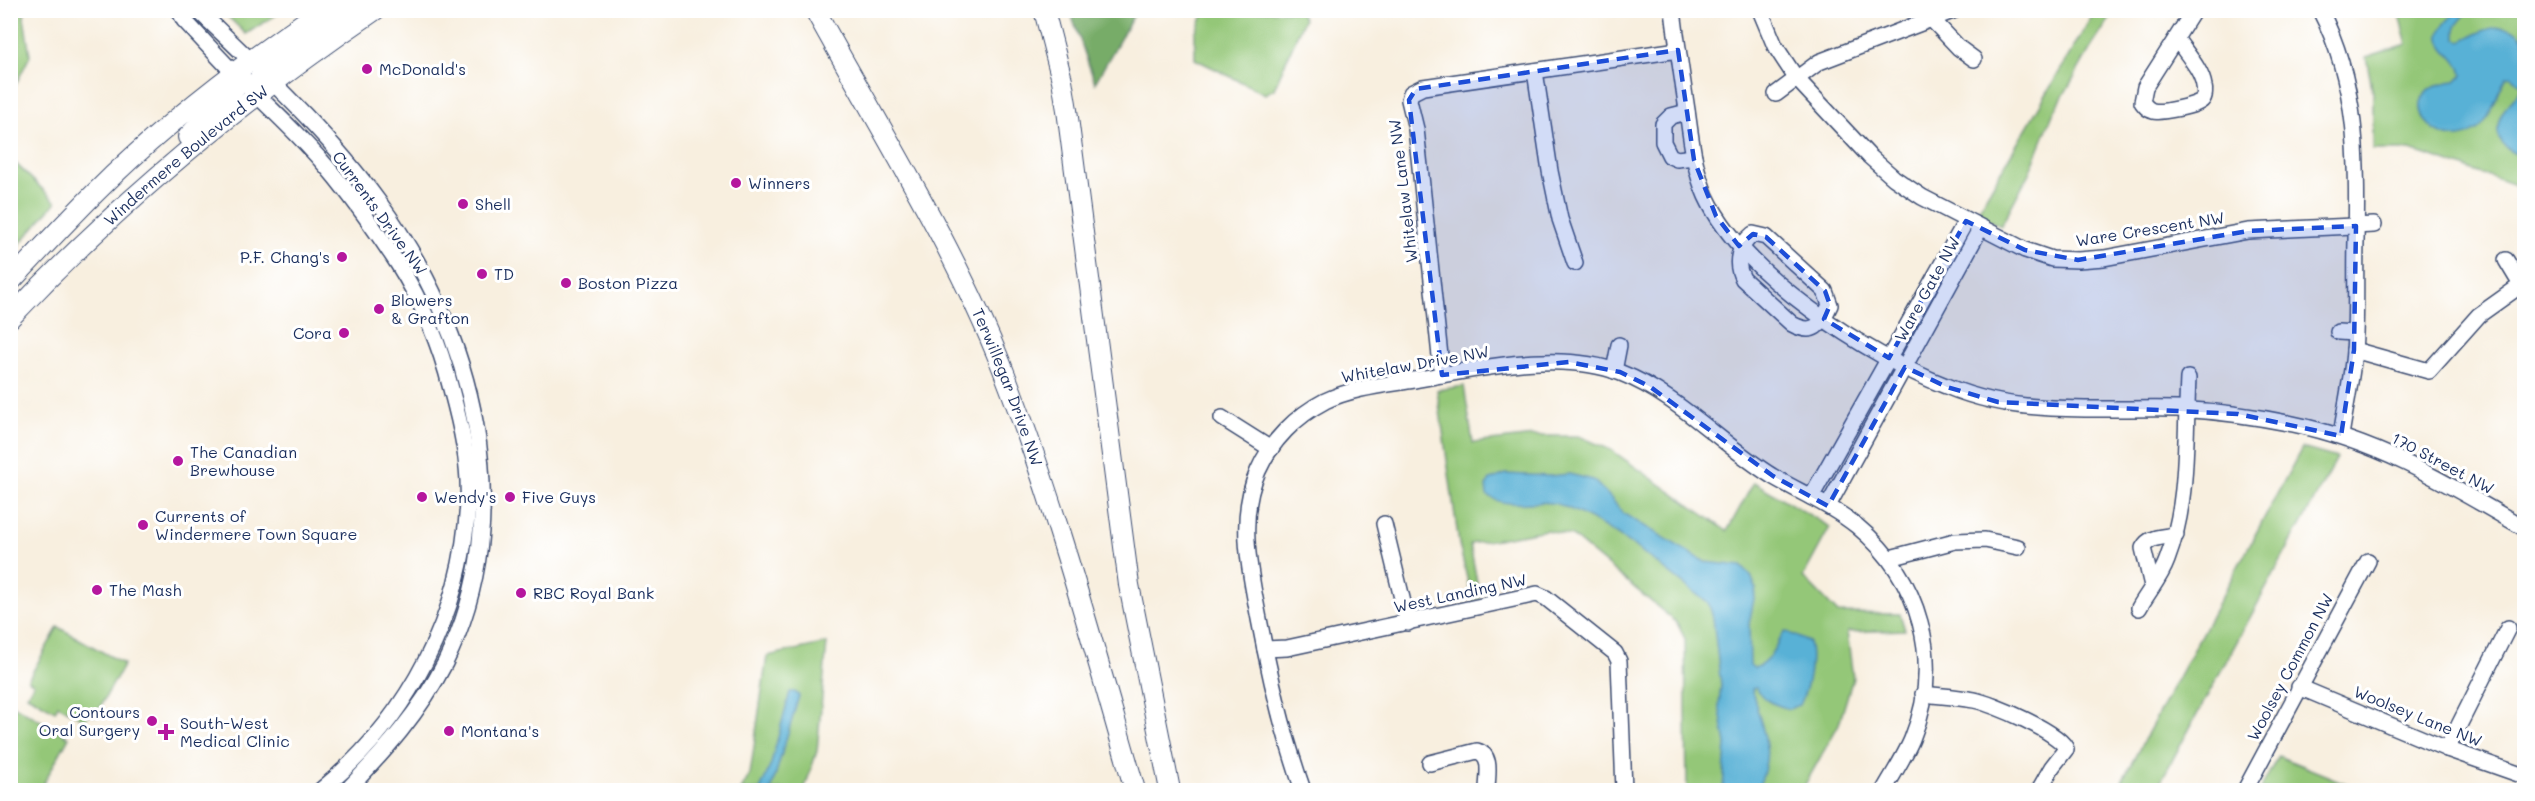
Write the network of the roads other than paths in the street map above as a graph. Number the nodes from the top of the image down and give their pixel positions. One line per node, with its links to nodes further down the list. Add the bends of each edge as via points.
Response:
1 (179, 10): 19 (street, Currents Drive NW)
2 (198, 10): 18 (street, Currents Drive NW)
3 (322, 10): 18 (main road, Windermere Boulevard SW)
4 (346, 10): 18 (main road)
5 (375, 10): 18 (main road, Windermere Boulevard SW)
6 (815, 10): 72 (main road, Terwillegar Drive NW, via 955,264 1002,366 1054,517)
7 (1044, 10): 73 (main road, via 1067,110 1129,585)
8 (1673, 10): 15 (street, 170 Street NW)
9 (1761, 10): 20 (street, Ware Crescent NW, via 1775,46)
10 (1955, 10): 13 (street)
11 (2194, 10): 14 (street)
12 (2320, 10): 28 (street, via 2336,45 2351,97 2357,151)
13 (1927, 15): 16 (street); 20 (street, via 1819,62)
14 (2176, 38): 14 (street, via 2142,95 2142,102 2151,111 2194,104 2204,95 2200,75)
15 (1678, 50): 17 (street, Whitelaw Lane NW); 23 (street, 170 Street NW)
16 (1974, 59)
17 (1535, 71): 32 (street, via 1560,219); 45 (street, Whitelaw Lane NW, via 1423,87 1411,93)
18 (262, 72): 19 (main road, Windermere Boulevard SW); 22 (main road, Windermere Boulevard SW); 71 (street, Currents Drive NW, via 352,166 412,255 450,333 477,425 483,514 470,599 445,663 422,703 394,741)
19 (239, 77): 22 (street, Currents Drive NW); 25 (main road, via 158,168); 33 (main road, Windermere Boulevard SW, via 139,153)
20 (1796, 78): 21 (street); 26 (street, Ware Crescent NW, via 1894,178)
21 (1776, 94)
22 (258, 95): 25 (main road, Windermere Boulevard SW); 70 (street, Currents Drive NW, via 336,178 417,296 448,376 466,459 468,501 460,565 433,649 399,709 370,745)
23 (1687, 112): 24 (street, 170 Street NW); 24 (street, via 1671,116 1662,124 1663,142 1670,156)
24 (1694, 157): 30 (street, 170 Street NW, via 1716,216)
25 (150, 185): 35 (main road, Windermere Boulevard SW)
26 (1966, 221): 29 (street, Ware Crescent NW); 41 (street, Ware Gate NW)
27 (2374, 225): 28 (street, Ware Crescent NW)
28 (2356, 226): 29 (street, Ware Crescent NW, via 2248,231 2078,260 2052,259); 38 (street)
29 (1980, 229): 42 (street, Ware Gate NW)
30 (1742, 248): 36 (street, 170 Street NW); 36 (street, via 1738,271 1771,306 1801,329 1815,328); 36 (street, via 1753,234 1766,237 1825,291 1830,305)
31 (2506, 260): 34 (street)
32 (1575, 262)
33 (10, 282)
34 (2523, 284): 44 (street, via 2479,315)
35 (10, 318)
36 (1824, 319): 41 (street, 170 Street NW)
37 (2338, 332): 38 (street)
38 (2354, 333): 40 (street)
39 (1619, 345): 43 (street)
40 (2354, 350): 44 (street); 50 (street)
41 (1890, 358): 42 (street, 170 Street NW); 52 (street, Ware Gate NW)
42 (1905, 367): 48 (street, 170 Street NW, via 1947,387 1998,402 2038,407); 53 (street, Ware Gate NW)
43 (1614, 371): 45 (street, Whitelaw Drive NW, via 1578,363 1532,362); 52 (street, Whitelaw Drive NW, via 1649,386 1730,448)
44 (2429, 371): 47 (street)
45 (1442, 375): 51 (street, Whitelaw Drive NW, via 1370,388 1323,402 1297,419)
46 (2188, 378): 48 (street)
47 (2434, 387)
48 (2186, 410): 50 (street, 170 Street NW, via 2238,414); 56 (street, via 2183,497)
49 (1222, 418): 51 (street)
50 (2341, 436): 55 (street, 170 Street NW, via 2409,462)
51 (1271, 449): 64 (street, Whitelaw Drive NW, via 1257,472 1248,506 1247,544)
52 (1811, 497): 53 (street, Whitelaw Drive NW)
53 (1828, 506): 58 (street, Whitelaw Drive NW, via 1856,525)
54 (1384, 524): 62 (street)
55 (2524, 528)
56 (2176, 535): 60 (street); 60 (street, via 2151,540 2143,548)
57 (2018, 547): 58 (street, via 1985,540 1955,541)
58 (1890, 558): 66 (street, Whitelaw Drive NW, via 1903,577 1922,628)
59 (2368, 561): 65 (street, Woolsey Common NW)
60 (2152, 586): 61 (street)
61 (2139, 608)
62 (1408, 623): 64 (street, West Landing NW); 76 (street, West Landing NW, via 1537,594 1546,598 1615,653 1619,661)
63 (2508, 628): 67 (street)
64 (1265, 649): 74 (street, Whitelaw Drive NW, via 1283,729)
65 (2299, 687): 67 (street, Woolsey Lane NW); 79 (street, Woolsey Common NW)
66 (1923, 694): 77 (street, Whitelaw Drive NW, via 1912,739); 78 (street, via 1975,700 2002,709 2060,740 2066,749)
67 (2447, 749): 69 (street, Woolsey Lane NW)
68 (1430, 763): 75 (street, via 1484,752 1488,757)
69 (2524, 776)
70 (321, 790)
71 (347, 790)
72 (1135, 790)
73 (1170, 790)
74 (1304, 790)
75 (1487, 790)
76 (1624, 790)
77 (1884, 790)
78 (2039, 790)
79 (2245, 790)

